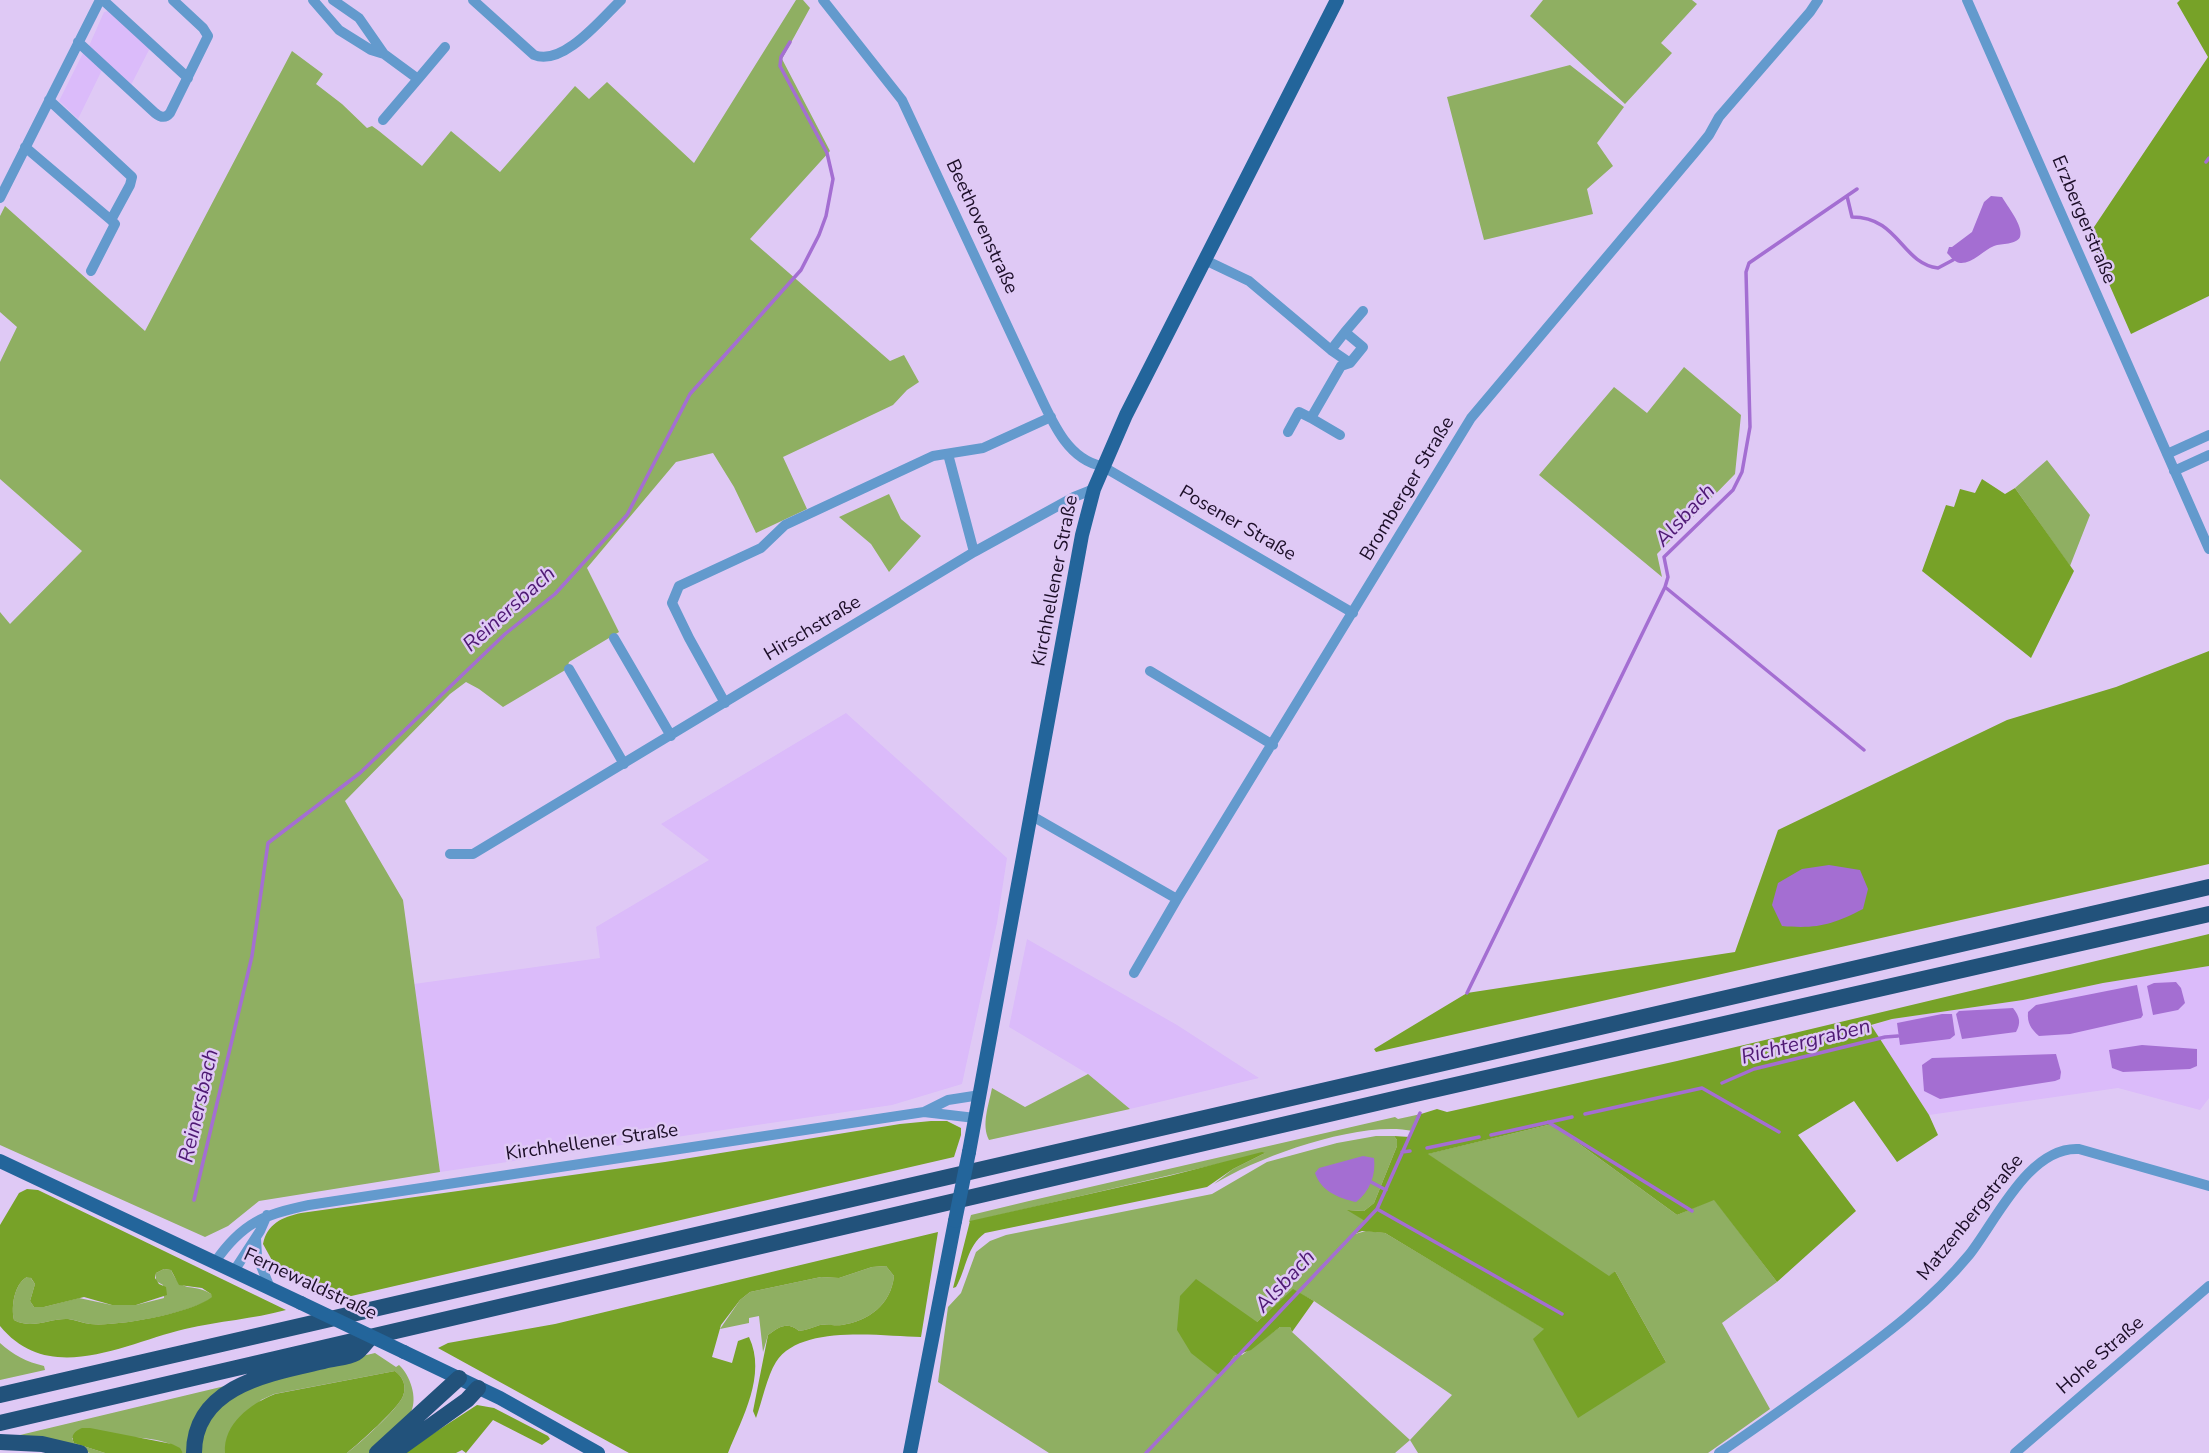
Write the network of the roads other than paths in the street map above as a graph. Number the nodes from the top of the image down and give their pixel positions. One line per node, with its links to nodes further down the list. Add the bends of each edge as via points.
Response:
1 (102, 0): 11 (street); 14 (street)
2 (173, 0): 14 (street, via 208,36)
3 (313, 0): 13 (street, via 339,30)
4 (333, 0): 13 (street, via 359,18)
5 (473, 0): 6 (street, via 541,58 573,45)
6 (621, 0)
7 (823, 0): 27 (street, Beethovenstraße, via 902,100)
8 (1337, 0): 21 (main road, Kirchhellener Straße)
9 (1818, 0): 40 (street, Bromberger Straße, via 1471,418)
10 (1966, 0): 33 (street, Erzbergerstraße)
11 (78, 42): 14 (street, via 160,117 170,113); 16 (street)
12 (445, 47): 15 (street)
13 (384, 54): 15 (street)
14 (188, 78)
15 (418, 79): 17 (street)
16 (49, 100): 18 (street); 20 (street, via 132,177)
17 (383, 120)
18 (25, 146): 19 (street); 20 (street)
19 (0, 198)
20 (111, 220): 22 (street, via 115,224)
21 (1205, 260): 25 (street, via 1249,281); 35 (main road, Kirchhellener Straße)
22 (91, 271)
23 (1363, 311): 24 (street)
24 (1345, 332): 25 (street); 26 (street, via 1363,347)
25 (1331, 350): 26 (street)
26 (1350, 363): 28 (street, via 1341,366)
27 (1051, 417): 32 (street, via 983,447); 35 (street, Beethovenstraße, via 1079,457)
28 (1311, 418): 29 (street, via 1300,412); 30 (street)
29 (1288, 432)
30 (1340, 435)
31 (2209, 435): 33 (street)
32 (948, 454): 39 (street); 44 (street, via 933,456 785,525 761,548 679,586 672,603)
33 (2167, 454): 36 (street, Erzbergerstraße)
34 (2209, 455): 36 (street)
35 (1102, 466): 37 (main road, Kirchhellener Straße); 40 (street, Posener Straße)
36 (2174, 471): 38 (street, Erzbergerstraße)
37 (1094, 489): 39 (street, Hirschstraße); 48 (main road, Kirchhellener Straße)
38 (2209, 549)
39 (974, 552): 44 (street, Hirschstraße)
40 (1353, 613): 46 (street, Bromberger Straße)
41 (614, 638): 45 (street)
42 (569, 669): 47 (street)
43 (1150, 671): 46 (street)
44 (725, 703): 45 (street, Hirschstraße)
45 (671, 736): 47 (street, Hirschstraße)
46 (1273, 745): 51 (street, Bromberger Straße)
47 (624, 764): 49 (street, Hirschstraße, via 473,854)
48 (1032, 816): 51 (street); 54 (main road, Kirchhellener Straße)
49 (450, 854)
50 (2209, 887): 68 (highway)
51 (1177, 899): 53 (street, Bromberger Straße)
52 (2209, 914): 65 (highway)
53 (1134, 973)
54 (980, 1095): 55 (street, Kirchhellener Straße, via 948,1100); 56 (main road, Kirchhellener Straße)
55 (924, 1112): 56 (street, Kirchhellener Straße); 59 (street, Kirchhellener Straße)
56 (975, 1118): 76 (main road, Kirchhellener Straße, bridge)
57 (0, 1161): 61 (main road, Fernewaldstraße)
58 (2209, 1186): 77 (street, Matzenbergstraße, via 2079,1149 2045,1159 2030,1170 1968,1255 1927,1299 1891,1331)
59 (267, 1215): 60 (street); 61 (street, Kirchhellener Straße, via 237,1233)
60 (257, 1238): 62 (street); 64 (street, via 257,1256)
61 (215, 1262): 62 (main road, Fernewaldstraße)
62 (234, 1271): 64 (main road, Fernewaldstraße)
63 (2209, 1286): 78 (street, Hohe Straße)
64 (270, 1288): 66 (main road, Fernewaldstraße, bridge)
65 (371, 1338): 69 (highway); 72 (highway, via 357,1353 258,1377 224,1394 201,1420)
66 (459, 1378): 67 (main road, Fernewaldstraße); 73 (highway)
67 (478, 1388): 74 (highway); 75 (main road, Fernewaldstraße)
68 (0, 1395)
69 (0, 1423)
70 (0, 1442): 71 (highway, via 42,1444)
71 (80, 1453)
72 (194, 1453)
73 (377, 1453)
74 (393, 1453)
75 (598, 1453)
76 (909, 1453)
77 (1719, 1453)
78 (2015, 1453)

